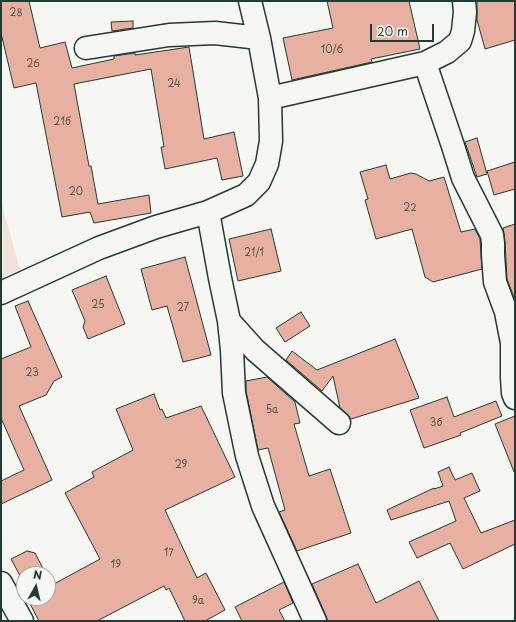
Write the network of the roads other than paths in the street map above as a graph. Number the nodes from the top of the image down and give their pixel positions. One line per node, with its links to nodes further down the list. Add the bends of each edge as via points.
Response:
1 (250, 1): 3 (street)
2 (464, 1): 5 (street, via 465,12 460,41 447,52)
3 (259, 38): 4 (street, via 215,33 169,35); 6 (street)
4 (86, 48)
5 (425, 63): 6 (street); 10 (street, via 463,178 492,235 495,282 506,312 512,343)
6 (270, 98): 7 (street, via 271,141 267,164 259,182 246,195)
7 (208, 212): 8 (street, via 156,227 99,248); 9 (street)
8 (1, 294)
9 (229, 321): 11 (street, via 255,350); 14 (street, via 234,393 247,456 263,506)
10 (515, 398)
11 (339, 423)
12 (1, 583): 13 (street)
13 (22, 621)
14 (315, 621)

